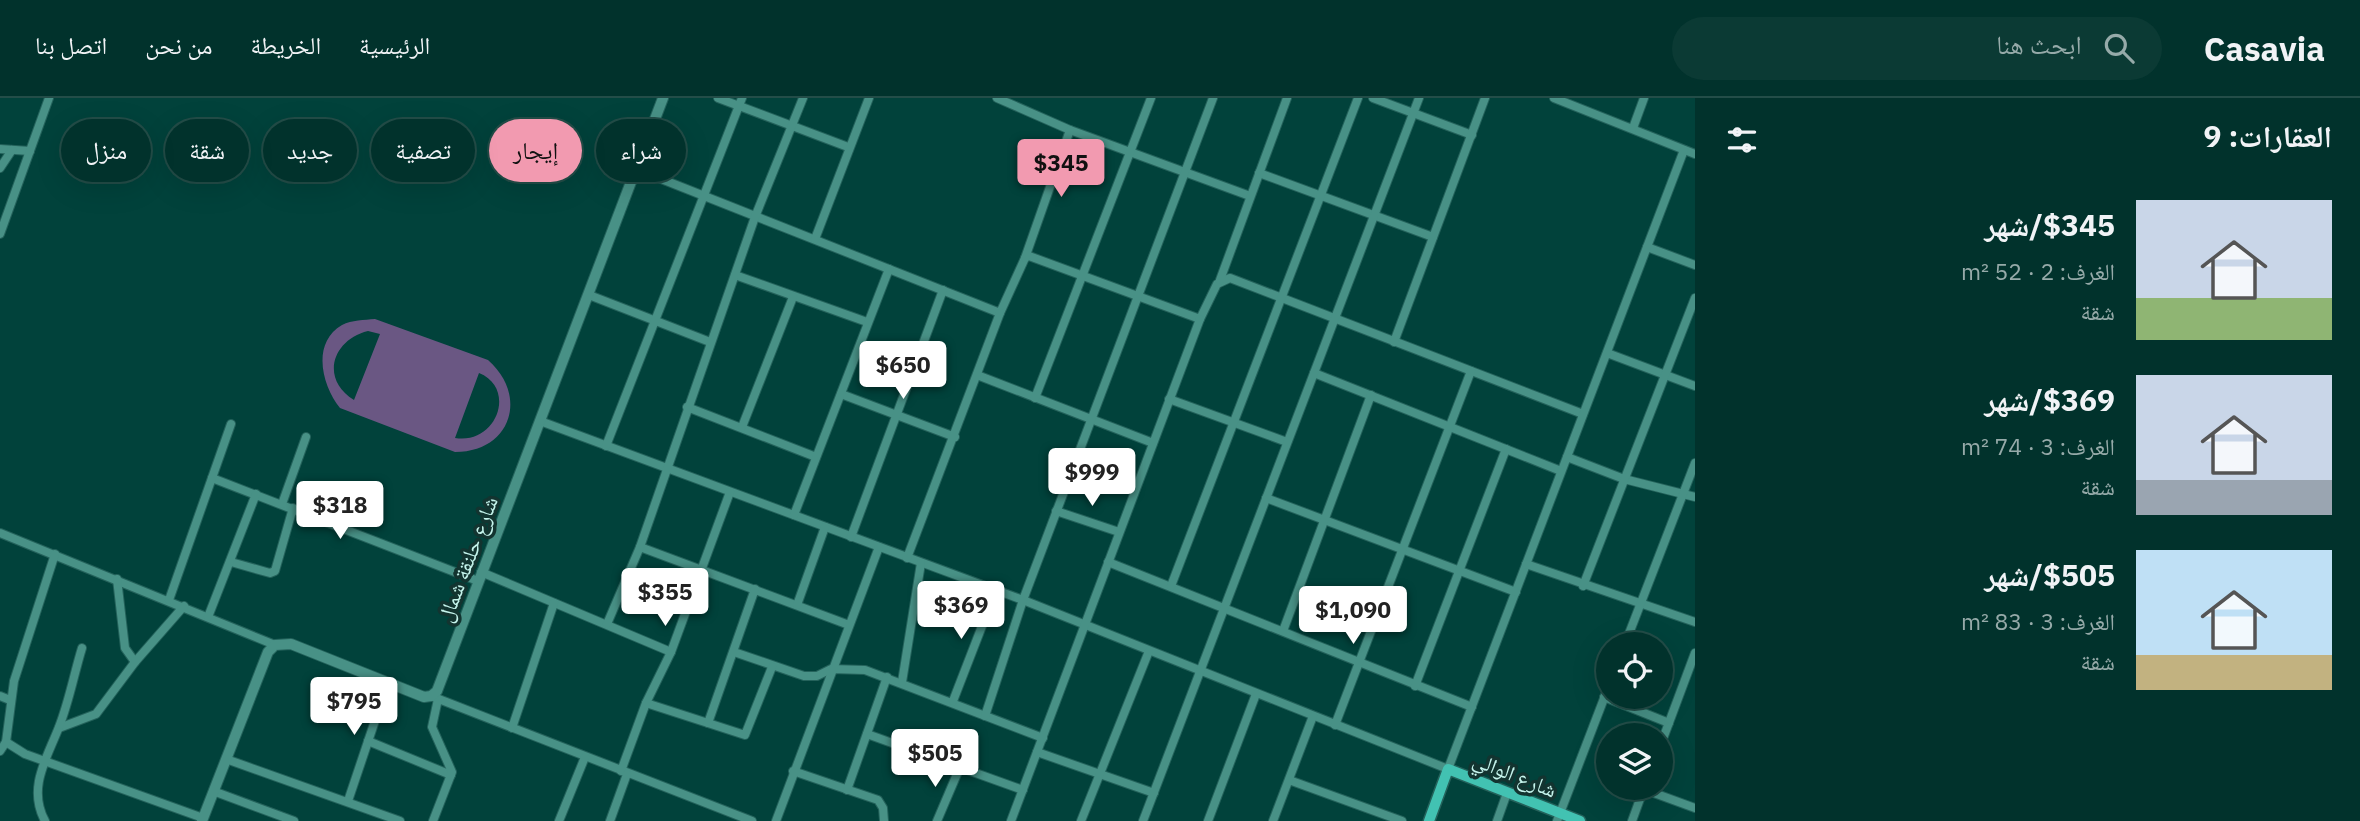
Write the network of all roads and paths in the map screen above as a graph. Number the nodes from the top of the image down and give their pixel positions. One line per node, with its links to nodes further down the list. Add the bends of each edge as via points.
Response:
1 (49, 98): 27 (street)
2 (663, 98): 18 (street, شارع حلنقة شمال)
3 (718, 98): 16 (street)
4 (803, 98): 19 (street)
5 (869, 98): 23 (street)
6 (999, 98): 21 (street)
7 (1151, 98): 28 (street)
8 (1213, 98): 31 (street)
9 (1287, 98): 32 (street)
10 (1358, 98): 35 (street)
11 (1373, 98): 17 (street)
12 (1419, 98): 17 (street)
13 (1485, 98): 22 (street)
14 (1554, 98): 20 (street)
15 (1644, 98): 20 (street)
16 (740, 102): 19 (street); 36 (street)
17 (1413, 113): 22 (street); 38 (street)
18 (655, 119)
19 (792, 125): 23 (street); 39 (street)
20 (1633, 128): 25 (street)
21 (1070, 130): 28 (street); 44 (street)
22 (1472, 135): 41 (street)
23 (848, 148): 42 (street)
24 (0, 149): 26 (street)
25 (1684, 149): 29 (street); 43 (street)
26 (12, 150): 27 (street); 30 (street)
27 (30, 151): 40 (street)
28 (1130, 152): 31 (street); 48 (street)
29 (1695, 154)
30 (0, 167)
31 (1185, 172): 37 (street); 53 (street)
32 (1259, 173): 35 (street); 37 (street)
33 (631, 182): 51 (street, شارع حلنقة شمال)
34 (668, 182): 36 (street)
35 (1320, 195): 38 (street); 55 (street)
36 (703, 196): 39 (street); 59 (street)
37 (1250, 196): 49 (street)
38 (1374, 215): 41 (street); 58 (street)
39 (755, 217): 42 (street); 47 (street)
40 (0, 234)
41 (1433, 237): 62 (street)
42 (814, 239): 46 (street)
43 (1647, 247): 45 (street); 63 (street)
44 (1025, 258): 48 (street, via 1034,257); 56 (street)
45 (1695, 265)
46 (889, 269): 50 (street); 60 (street)
47 (735, 275): 52 (street); 61 (street)
48 (1082, 277): 53 (street); 71 (street)
49 (1220, 280): 55 (street, via 1230,278); 57 (street)
50 (943, 290): 56 (street); 74 (street)
51 (589, 295): 59 (street); 77 (street, شارع حلنقة شمال)
52 (793, 297): 60 (street); 80 (street)
53 (1138, 297): 57 (street); 76 (street)
54 (1695, 298): 67 (street)
55 (1281, 299): 58 (street); 78 (street)
56 (1000, 313): 66 (street)
57 (1200, 319): 72 (street)
58 (1334, 319): 62 (street); 65 (street)
59 (654, 322): 61 (street); 86 (street)
60 (867, 322): 69 (street)
61 (710, 342): 73 (street)
62 (1394, 342): 64 (street)
63 (1607, 353): 67 (street); 75 (street)
64 (1471, 371): 75 (street); 81 (street)
65 (1314, 373): 70 (street); 84 (street)
66 (977, 375): 71 (street); 83 (street)
67 (1665, 375): 68 (street); 94 (street)
68 (1695, 386)
69 (841, 394): 74 (street); 88 (street)
70 (1371, 395): 81 (street); 104 (street)
71 (1035, 398): 76 (street)
72 (1169, 398): 78 (street); 85 (street)
73 (687, 407): 80 (street); 91 (street)
74 (897, 414): 83 (street); 108 (street)
75 (1583, 414): 89 (street)
76 (1091, 419): 85 (street); 102 (street)
77 (540, 421): 86 (street); 120 (street, شارع حلنقة شمال)
78 (1234, 422): 84 (street); 122 (street)
79 (231, 424): 93 (street)
80 (742, 427): 88 (street)
81 (1450, 427): 87 (street); 111 (street)
82 (306, 437): 100 (street)
83 (956, 437): 113 (street)
84 (1287, 442): 98 (street)
85 (1153, 443): 106 (street)
86 (606, 446): 91 (street)
87 (1506, 449): 92 (street); 119 (street)
88 (816, 457): 103 (street)
89 (1567, 457): 92 (street); 94 (street)
90 (1695, 463): 96 (street)
91 (667, 469): 95 (street); 109 (street)
92 (1562, 471): 117 (street)
93 (212, 478): 97 (street); 127 (street)
94 (1624, 480): 96 (street); 123 (street)
95 (730, 492): 103 (street); 118 (street)
96 (1683, 492): 99 (street); 130 (street)
97 (256, 494): 100 (street); 114 (street)
98 (1266, 498): 104 (street); 133 (street)
99 (1695, 498)
100 (282, 504): 101 (street)
101 (293, 508): 114 (street, via 275,571); 120 (street)
102 (1056, 511): 106 (street); 128 (street)
103 (793, 515): 105 (street)
104 (1324, 520): 111 (street); 139 (street)
105 (825, 527): 108 (street); 131 (street)
106 (1119, 532): 115 (street)
107 (0, 533): 112 (street)
108 (851, 537): 110 (street)
109 (640, 547): 118 (street); 136 (street)
110 (879, 547): 113 (street); 137 (street)
111 (1403, 549): 119 (street); 148 (street)
112 (55, 554): 121 (street); 159 (street)
113 (907, 558): 116 (street)
114 (231, 562): 134 (street)
115 (1108, 562): 122 (street); 138 (street)
116 (921, 563): 125 (street); 154 (street)
117 (1526, 564): 123 (street); 126 (street)
118 (703, 569): 124 (street); 144 (street)
119 (1459, 570): 126 (street); 155 (street)
120 (480, 577): 129 (street); 158 (street, شارع حلنقة شمال)
121 (117, 579): 127 (street); 147 (street, via 125,648)
122 (1171, 586): 133 (street)
123 (1583, 586): 130 (street)
124 (755, 589): 131 (street); 145 (street)
125 (996, 590): 128 (street); 160 (street)
126 (1516, 592): 162 (street)
127 (169, 600): 132 (street)
128 (1023, 600): 138 (street); 165 (street)
129 (554, 603): 136 (street); 171 (street)
130 (1641, 604): 135 (street); 140 (street)
131 (797, 605): 137 (street)
132 (184, 607): 134 (street); 147 (street)
133 (1225, 607): 139 (street); 151 (street)
134 (208, 617): 141 (street)
135 (1695, 622)
136 (607, 624): 144 (street)
137 (849, 625): 150 (street)
138 (1084, 626): 143 (street); 173 (street)
139 (1283, 631): 148 (street)
140 (1630, 632)
141 (275, 645): 153 (street, via 291,644); 179 (street, via 268,652)
142 (82, 648): 170 (street)
143 (1149, 651): 151 (street); 185 (street)
144 (671, 652): 161 (street)
145 (734, 652): 149 (street); 167 (street)
146 (1695, 654): 168 (street)
147 (135, 662): 170 (street, via 96,715)
148 (1359, 664): 155 (street); 169 (street)
149 (772, 667): 150 (street, via 804,676); 167 (street, via 748,733)
150 (831, 669): 152 (street, via 865,670); 183 (street)
151 (1199, 672): 156 (street); 191 (street)
152 (887, 677): 154 (street); 172 (street)
153 (388, 682): 158 (street); 174 (street)
154 (902, 682): 160 (street)
155 (1415, 686): 162 (street)
156 (1256, 694): 166 (street); 212 (street)
157 (0, 696): 159 (street)
158 (435, 698): 171 (street); 186 (street, via 432,727)
159 (10, 700): 175 (street)
160 (953, 701): 165 (street)
161 (646, 703): 167 (street); 184 (street)
162 (1472, 707): 182 (street)
163 (1600, 709): 197 (street)
164 (1634, 709): 168 (street)
165 (985, 716): 173 (street)
166 (1313, 716): 169 (street); 187 (street)
167 (708, 723)
168 (1669, 723)
169 (1335, 724): 182 (street)
170 (59, 728): 180 (street)
171 (512, 728): 178 (street)
172 (867, 734): 181 (street); 188 (street)
173 (1042, 738): 177 (street)
174 (368, 741): 186 (street); 195 (street)
175 (6, 743): 176 (street); 180 (street)
176 (0, 751)
177 (1037, 752): 185 (street); 189 (street)
178 (585, 757): 184 (street); 203 (street)
179 (226, 758): 190 (street); 195 (street)
180 (44, 760): 198 (street); 199 (street, via 36,797)
181 (960, 767): 189 (street); 208 (street)
182 (1448, 769): 192 (main road, شارع الوالي); 215 (main road, شارع الوالي)
183 (793, 771): 188 (street); 206 (street)
184 (624, 772): 204 (street); 205 (street)
185 (1099, 774): 191 (street); 210 (street)
186 (451, 775): 202 (street)
187 (1289, 780): 213 (street); 214 (street)
188 (846, 790): 207 (street, via 878,800)
189 (1023, 790): 209 (street)
190 (213, 791): 198 (street); 200 (street)
191 (1154, 793): 211 (street)
192 (1507, 793): 197 (main road, شارع الوالي); 216 (street)
193 (1673, 799): 196 (street)
194 (1640, 800): 218 (street)
195 (348, 801): 201 (street)
196 (1695, 807)
197 (1559, 817): 217 (main road, شارع الوالي)
198 (203, 820)
199 (45, 821)
200 (294, 821)
201 (400, 821)
202 (433, 821)
203 (559, 821)
204 (610, 821)
205 (752, 821)
206 (776, 821)
207 (884, 821)
208 (937, 821)
209 (1012, 821)
210 (1081, 821)
211 (1143, 821)
212 (1208, 821)
213 (1273, 821)
214 (1402, 821)
215 (1429, 821)
216 (1497, 821)
217 (1580, 821)
218 (1632, 821)

